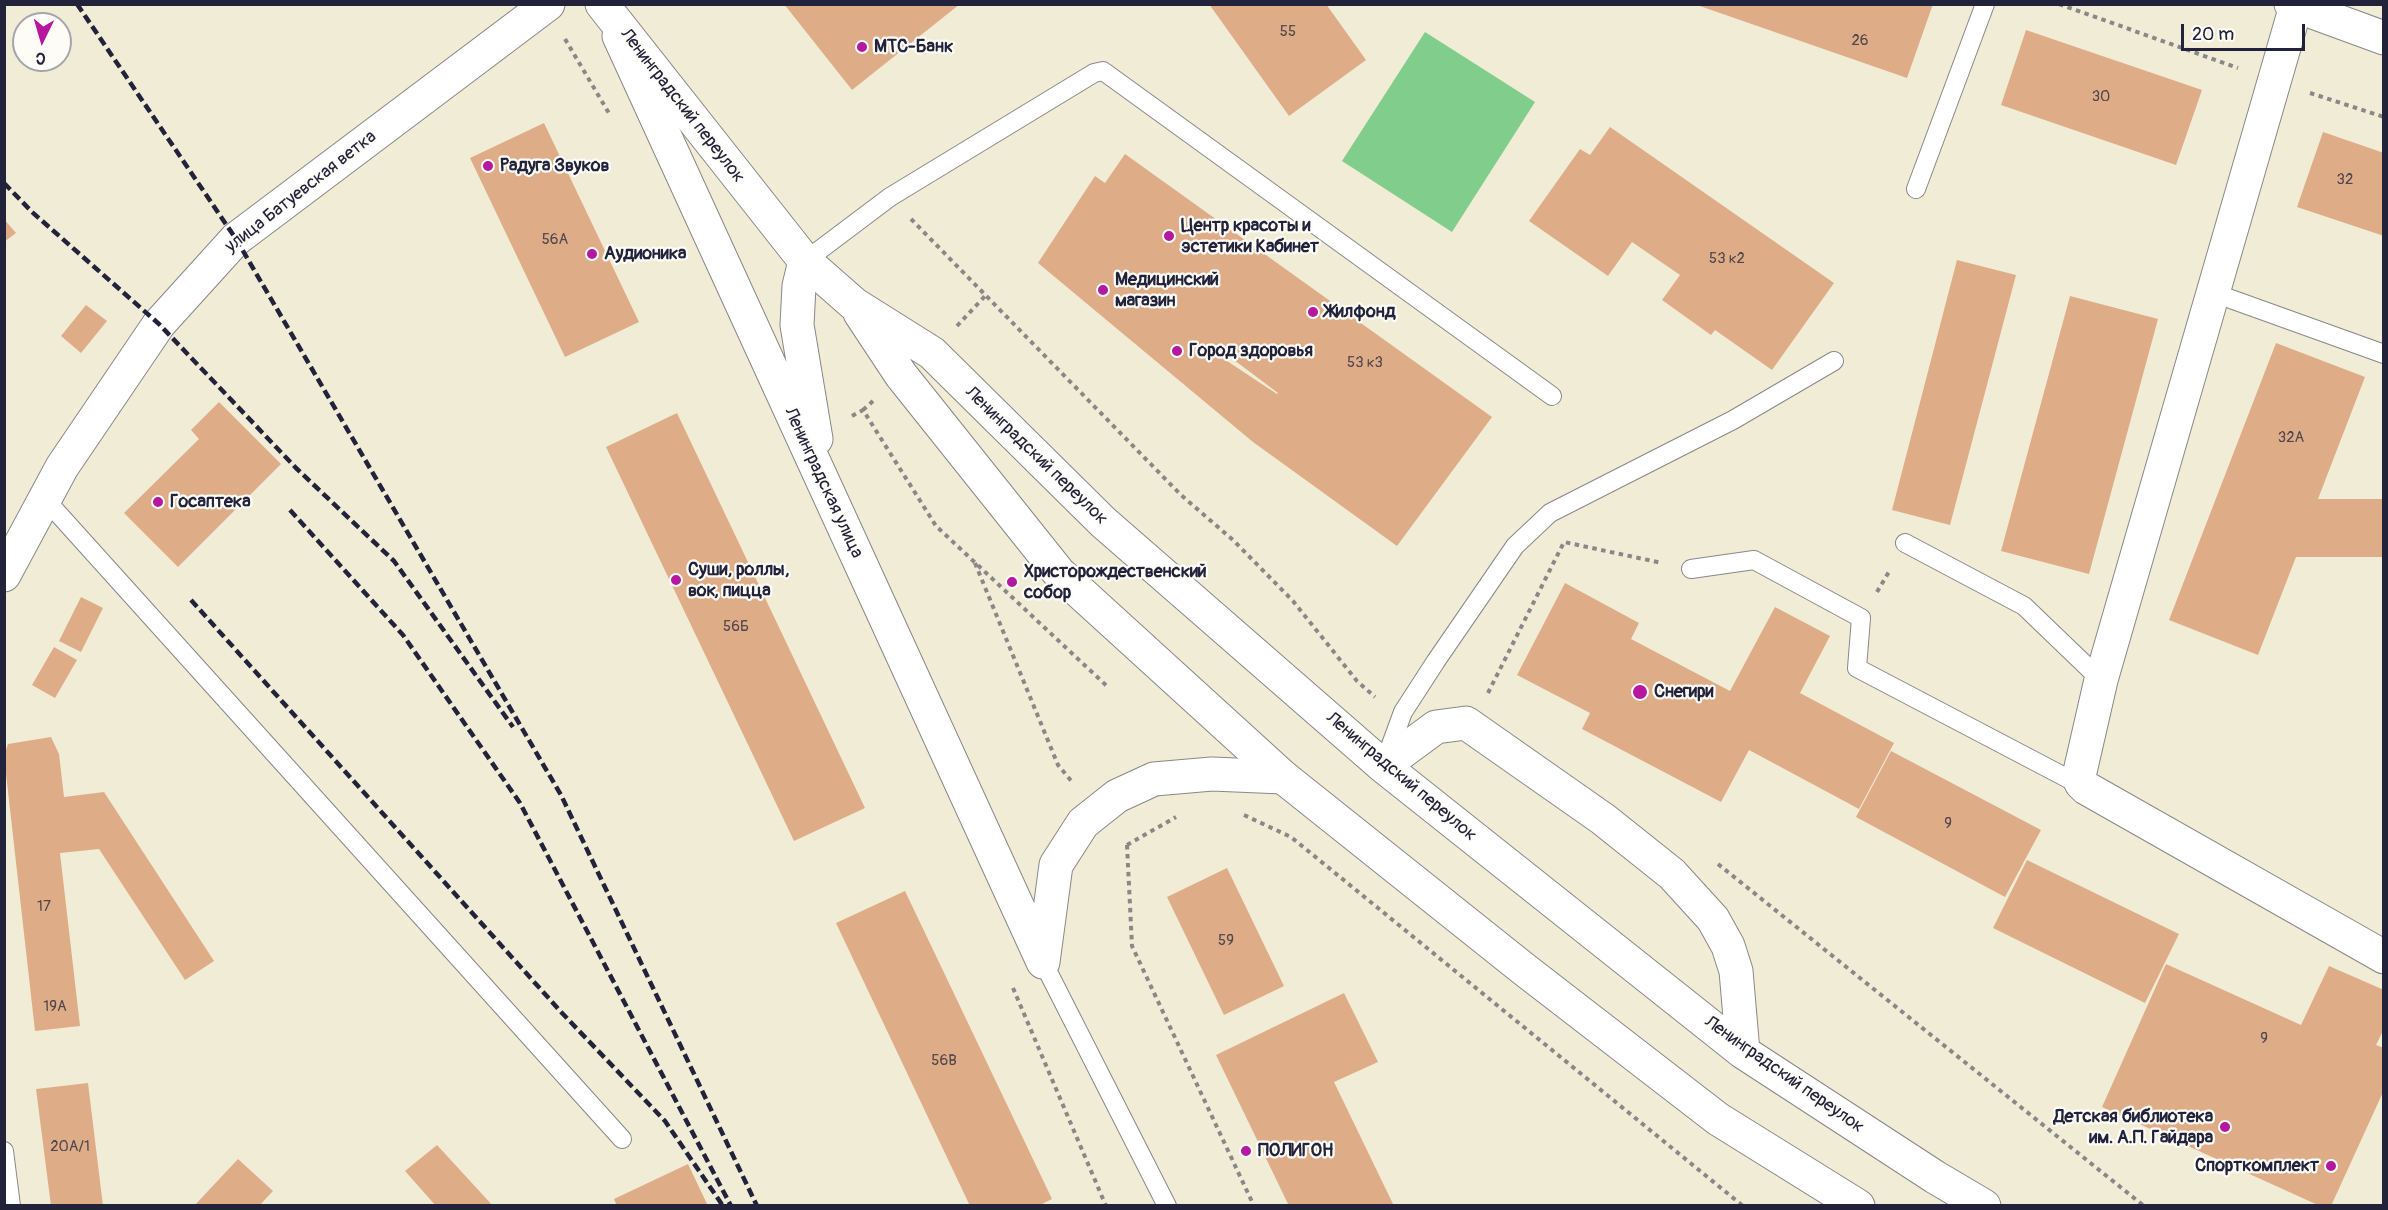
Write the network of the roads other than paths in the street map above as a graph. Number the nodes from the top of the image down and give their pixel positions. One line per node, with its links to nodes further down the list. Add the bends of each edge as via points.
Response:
1 (548, 4): 14 (main road, улица Батуевская ветка, via 236,239 159,324 62,467)
2 (1985, 4): 6 (lane)
3 (2294, 5): 5 (main road); 8 (main road)
4 (606, 9): 7 (main road, Ленинградский переулок); 13 (main road, Ленинградская улица)
5 (2384, 38)
6 (1916, 189)
7 (805, 261): 9 (main road, Ленинградский переулок); 12 (lane, via 890,196 1103,72); 13 (main road, via 797,325)
8 (2214, 294): 10 (lane); 18 (main road)
9 (854, 304): 19 (main road, Ленинградский переулок, via 932,353 1103,522); 20 (main road, Ленинградский переулок, via 901,375 1059,573)
10 (2384, 354)
11 (1834, 362): 19 (lane, via 1733,420 1550,513 1515,546 1436,661 1403,712)
12 (1552, 396)
13 (822, 479): 23 (main road, Ленинградская улица)
14 (45, 499): 17 (main road, улица Батуевская ветка); 25 (lane)
15 (1905, 543): 18 (lane, via 2024,606)
16 (1691, 569): 21 (lane, via 1754,560 1861,618 1857,668)
17 (4, 575)
18 (2101, 680): 21 (main road, via 2079,769)
19 (1383, 766): 24 (main road, Ленинградский переулок); 24 (main road, via 1437,727 1466,723 1603,819 1672,874 1713,919 1728,946 1737,979)
20 (1283, 777): 23 (main road, via 1212,774 1154,779 1117,796 1083,823 1056,865); 27 (main road, Ленинградский переулок, via 1718,1119)
21 (2086, 788): 22 (main road)
22 (2384, 957)
23 (1043, 962): 29 (lane)
24 (1743, 1052): 30 (main road, Ленинградский переулок)
25 (622, 1139)
26 (4, 1151): 28 (lane)
27 (1839, 1200)
28 (11, 1206)
29 (1167, 1206)
30 (1984, 1206)

